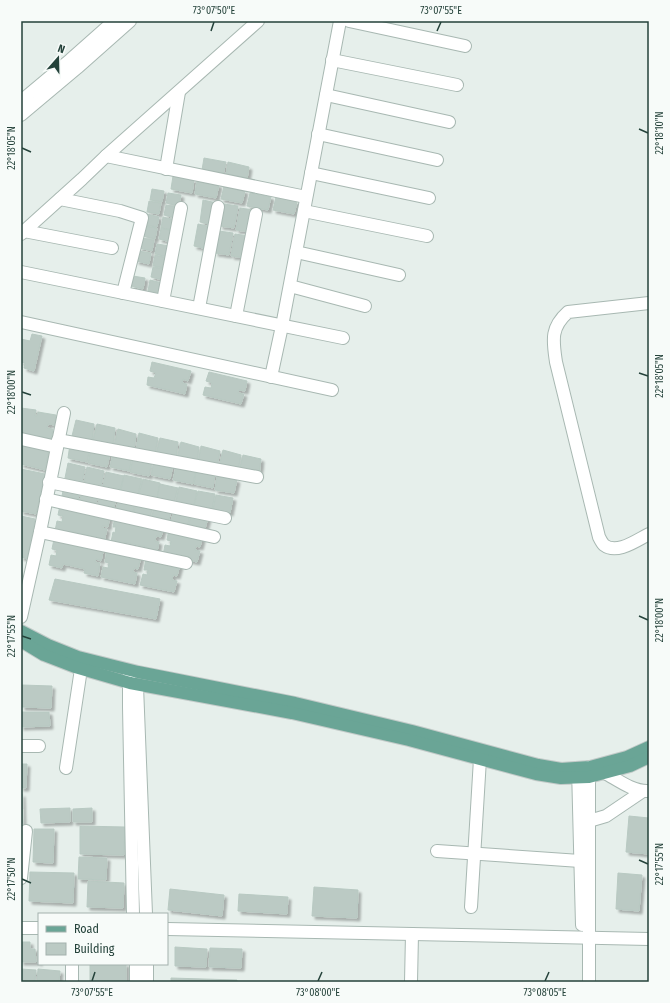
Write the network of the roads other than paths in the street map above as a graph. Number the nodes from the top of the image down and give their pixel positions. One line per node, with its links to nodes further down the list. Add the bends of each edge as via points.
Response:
1 (114, 21): 11 (street)
2 (130, 21): 12 (street)
3 (258, 21): 9 (street)
4 (340, 21): 7 (street)
5 (349, 21): 6 (street)
6 (465, 46)
7 (332, 60): 8 (street); 10 (street)
8 (457, 85)
9 (179, 92): 15 (street); 17 (street)
10 (326, 95): 13 (street); 14 (street)
11 (21, 101)
12 (21, 115)
13 (449, 122)
14 (318, 134): 16 (street); 18 (street)
15 (106, 156): 17 (street); 21 (street)
16 (437, 160)
17 (166, 168): 19 (street)
18 (311, 173): 19 (street); 20 (street)
19 (306, 197): 24 (street)
20 (429, 198)
21 (60, 199): 26 (street); 33 (street, via 142,218)
22 (218, 207): 37 (street)
23 (181, 208): 34 (street)
24 (304, 211): 27 (street); 29 (street)
25 (256, 214): 38 (street)
26 (23, 233): 28 (street)
27 (427, 236)
28 (112, 248)
29 (296, 252): 31 (street); 32 (street)
30 (21, 272): 33 (street)
31 (400, 275)
32 (290, 286): 36 (street); 40 (street)
33 (123, 293): 34 (street)
34 (163, 301): 37 (street)
35 (649, 303): 52 (street, via 568,312 559,320 553,344 599,537 603,544 618,548)
36 (365, 306)
37 (199, 308): 38 (street)
38 (236, 316): 40 (street)
39 (21, 322): 42 (street)
40 (282, 326): 41 (street); 42 (street)
41 (343, 338)
42 (270, 377): 43 (street)
43 (332, 390)
44 (64, 413): 46 (street)
45 (21, 440): 46 (street)
46 (58, 443): 47 (street); 48 (street)
47 (257, 477)
48 (49, 482): 49 (street); 50 (street)
49 (46, 499): 51 (street); 53 (street)
50 (226, 518)
51 (40, 532): 54 (street); 55 (street)
52 (649, 534)
53 (214, 537)
54 (186, 563)
55 (21, 617)
56 (21, 631): 59 (main road, via 48,645)
57 (21, 642): 58 (main road, via 44,655)
58 (81, 669): 59 (main road); 65 (street)
59 (134, 677): 64 (main road, via 409,740); 66 (main road, via 295,703 538,765); 76 (street, via 129,707); 77 (street)
60 (21, 746): 61 (street)
61 (39, 746)
62 (649, 747): 66 (main road)
63 (649, 757): 67 (main road)
64 (480, 759): 66 (main road, via 561,778); 72 (street)
65 (66, 768)
66 (584, 772): 67 (main road); 69 (street); 73 (street)
67 (605, 773): 68 (street, via 631,788)
68 (646, 791): 69 (street, via 606,816)
69 (589, 821): 82 (street)
70 (26, 831): 74 (street)
71 (437, 851): 72 (street)
72 (474, 854): 73 (street); 75 (street)
73 (580, 862): 82 (street)
74 (21, 878)
75 (471, 907)
76 (133, 913)
77 (146, 913)
78 (21, 928): 79 (street)
79 (38, 928)
80 (168, 929): 81 (street)
81 (412, 934): 82 (street); 90 (street)
82 (586, 937): 83 (street); 91 (street); 92 (street)
83 (649, 939)
84 (72, 965): 87 (street)
85 (136, 965): 88 (street)
86 (147, 965): 89 (street)
87 (72, 982)
88 (136, 982)
89 (147, 982)
90 (411, 982)
91 (581, 982)
92 (589, 982)

